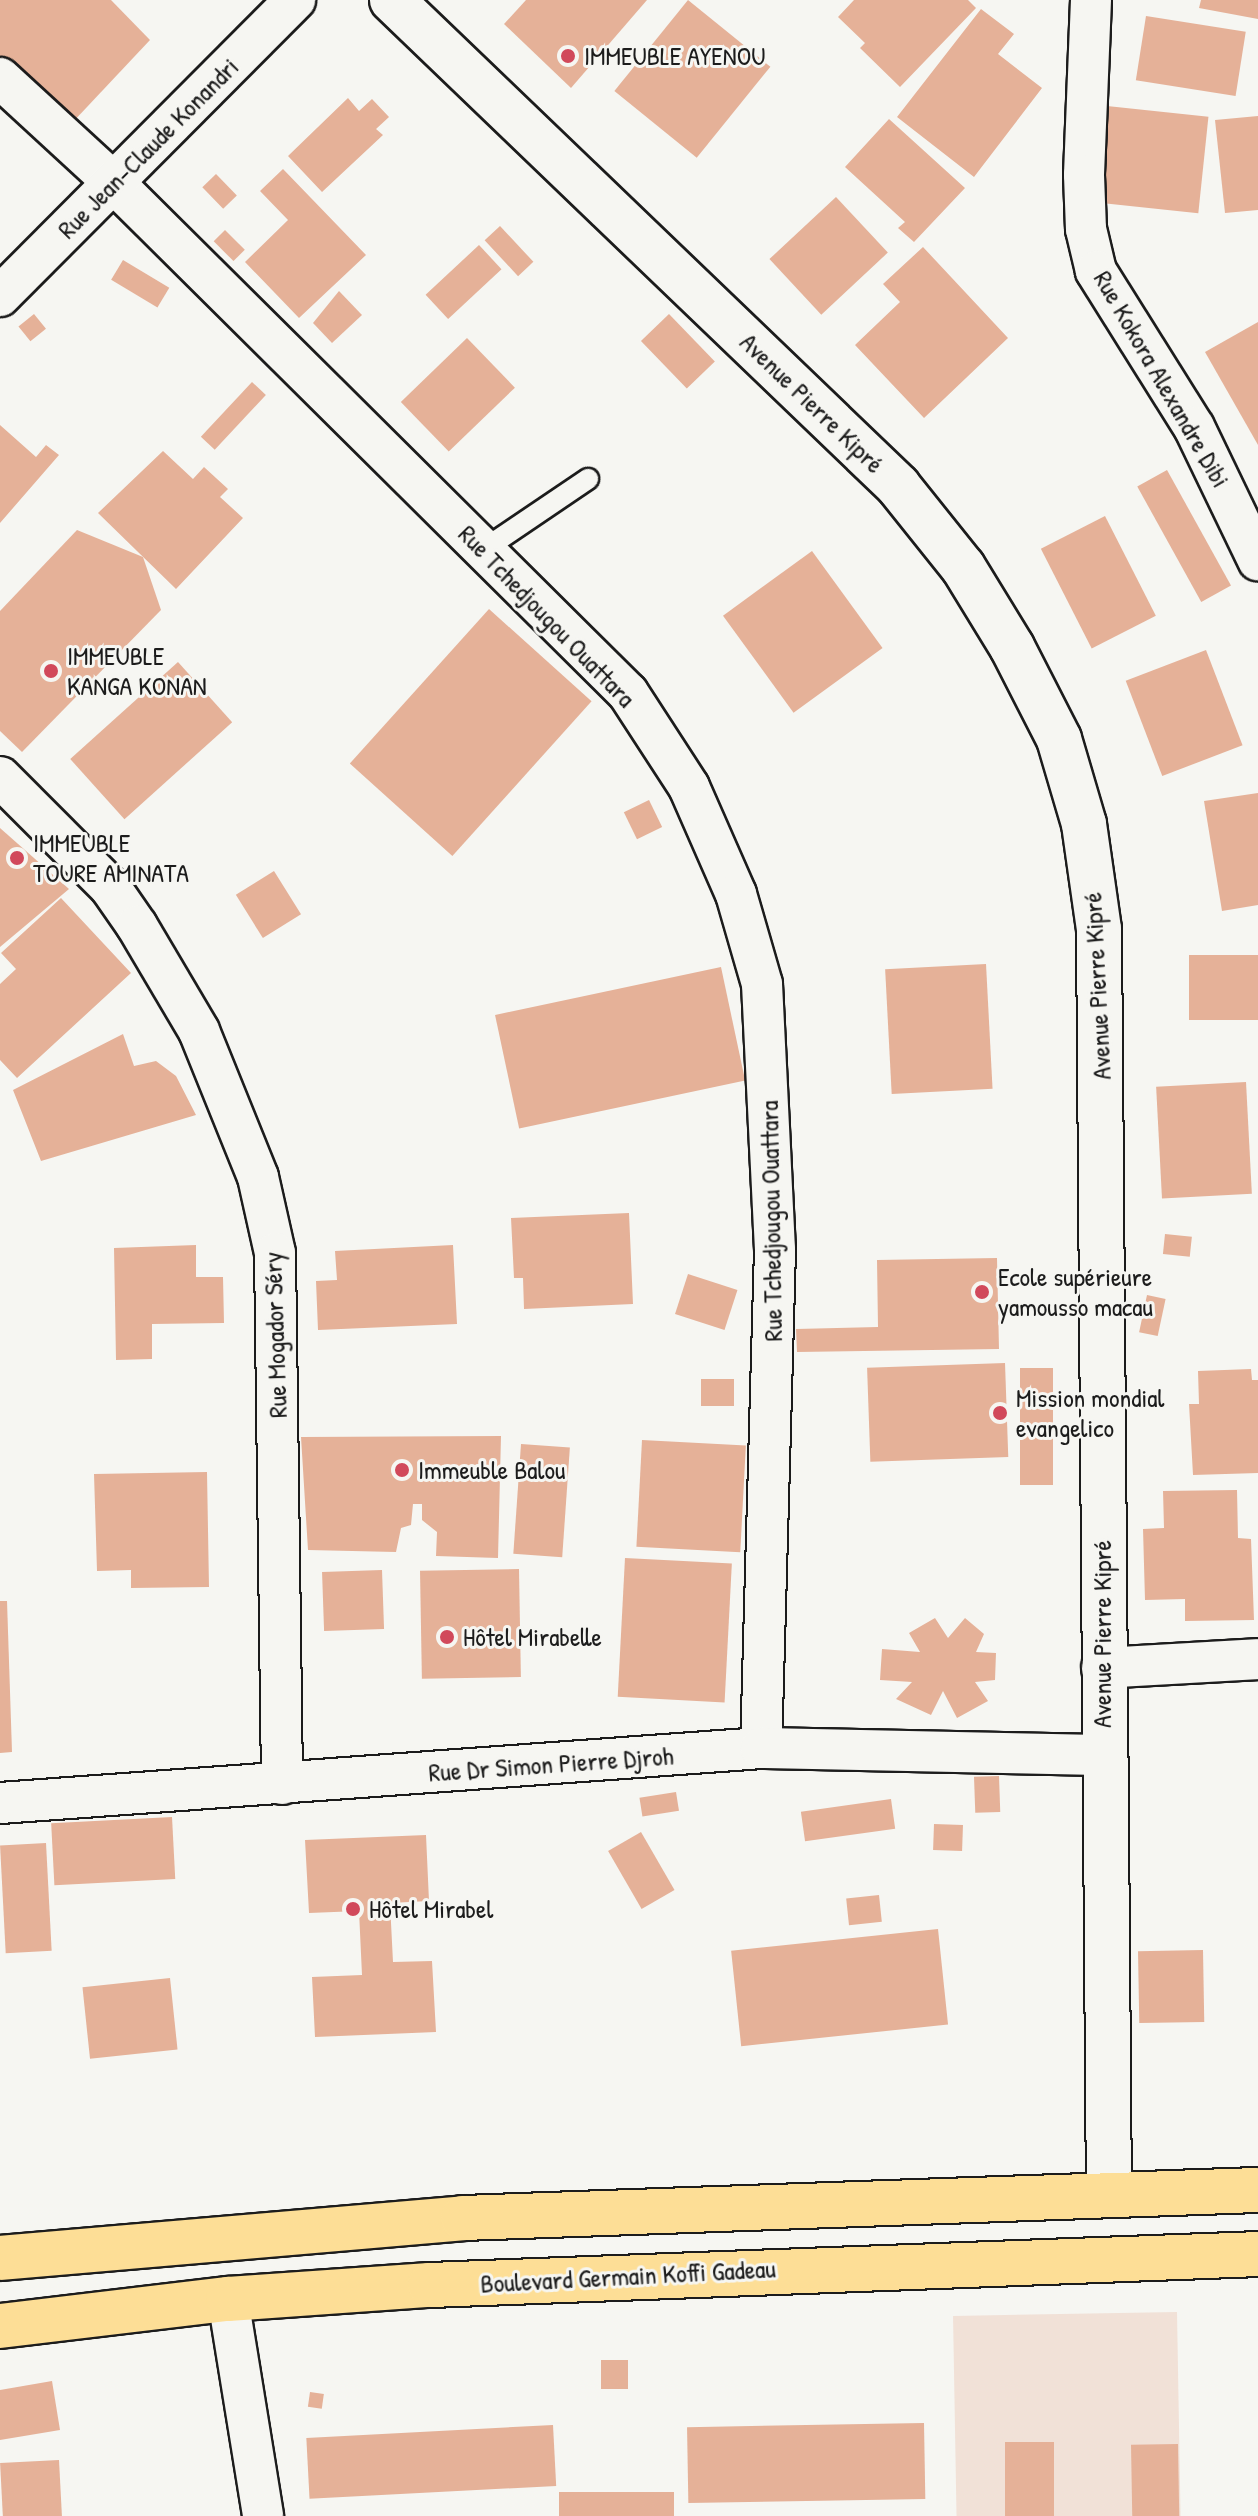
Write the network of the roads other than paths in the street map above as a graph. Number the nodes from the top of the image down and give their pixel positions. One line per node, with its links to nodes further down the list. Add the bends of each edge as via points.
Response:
1 (295, 0): 5 (street, Rue Jean-Claude Konandri)
2 (392, 0): 12 (street, Avenue Pierre Kipré, via 898,486 963,567 1059,739 1084,824 1099,929)
3 (1090, 1): 9 (street, Rue Kokora Alexandre Dibi, via 1084,175 1086,229 1096,271 1194,427)
4 (0, 78): 5 (street, Rue Tchedjougou Ouattara)
5 (114, 183): 6 (street, Rue Jean-Claude Konandri); 8 (street, Rue Tchedjougou Ouattara)
6 (0, 296)
7 (588, 479): 8 (lane)
8 (483, 550): 13 (street, Rue Tchedjougou Ouattara, via 628,693 689,787 736,894 762,984 775,1249)
9 (1258, 560)
10 (0, 777): 15 (street, Rue Mogador Séry, via 110,887 137,926 199,1031 258,1177 275,1253)
11 (1258, 1659): 12 (street)
12 (1102, 1668): 14 (street, Avenue Pierre Kipré)
13 (761, 1748): 14 (street, Rue Dr Simon Pierre Djroh); 15 (street, Rue Dr Simon Pierre Djroh)
14 (1103, 1755): 18 (street, Avenue Pierre Kipré)
15 (282, 1784): 16 (street, Rue Dr Simon Pierre Djroh)
16 (0, 1803)
17 (1258, 2190): 18 (main road)
18 (1109, 2193): 20 (main road, via 463,2218)
19 (1258, 2254): 21 (main road, Boulevard Germain Koffi Gadeau, via 656,2273)
20 (0, 2258)
21 (228, 2299): 22 (main road, Boulevard Germain Koffi Gadeau); 23 (street)
22 (0, 2326)
23 (263, 2516)

